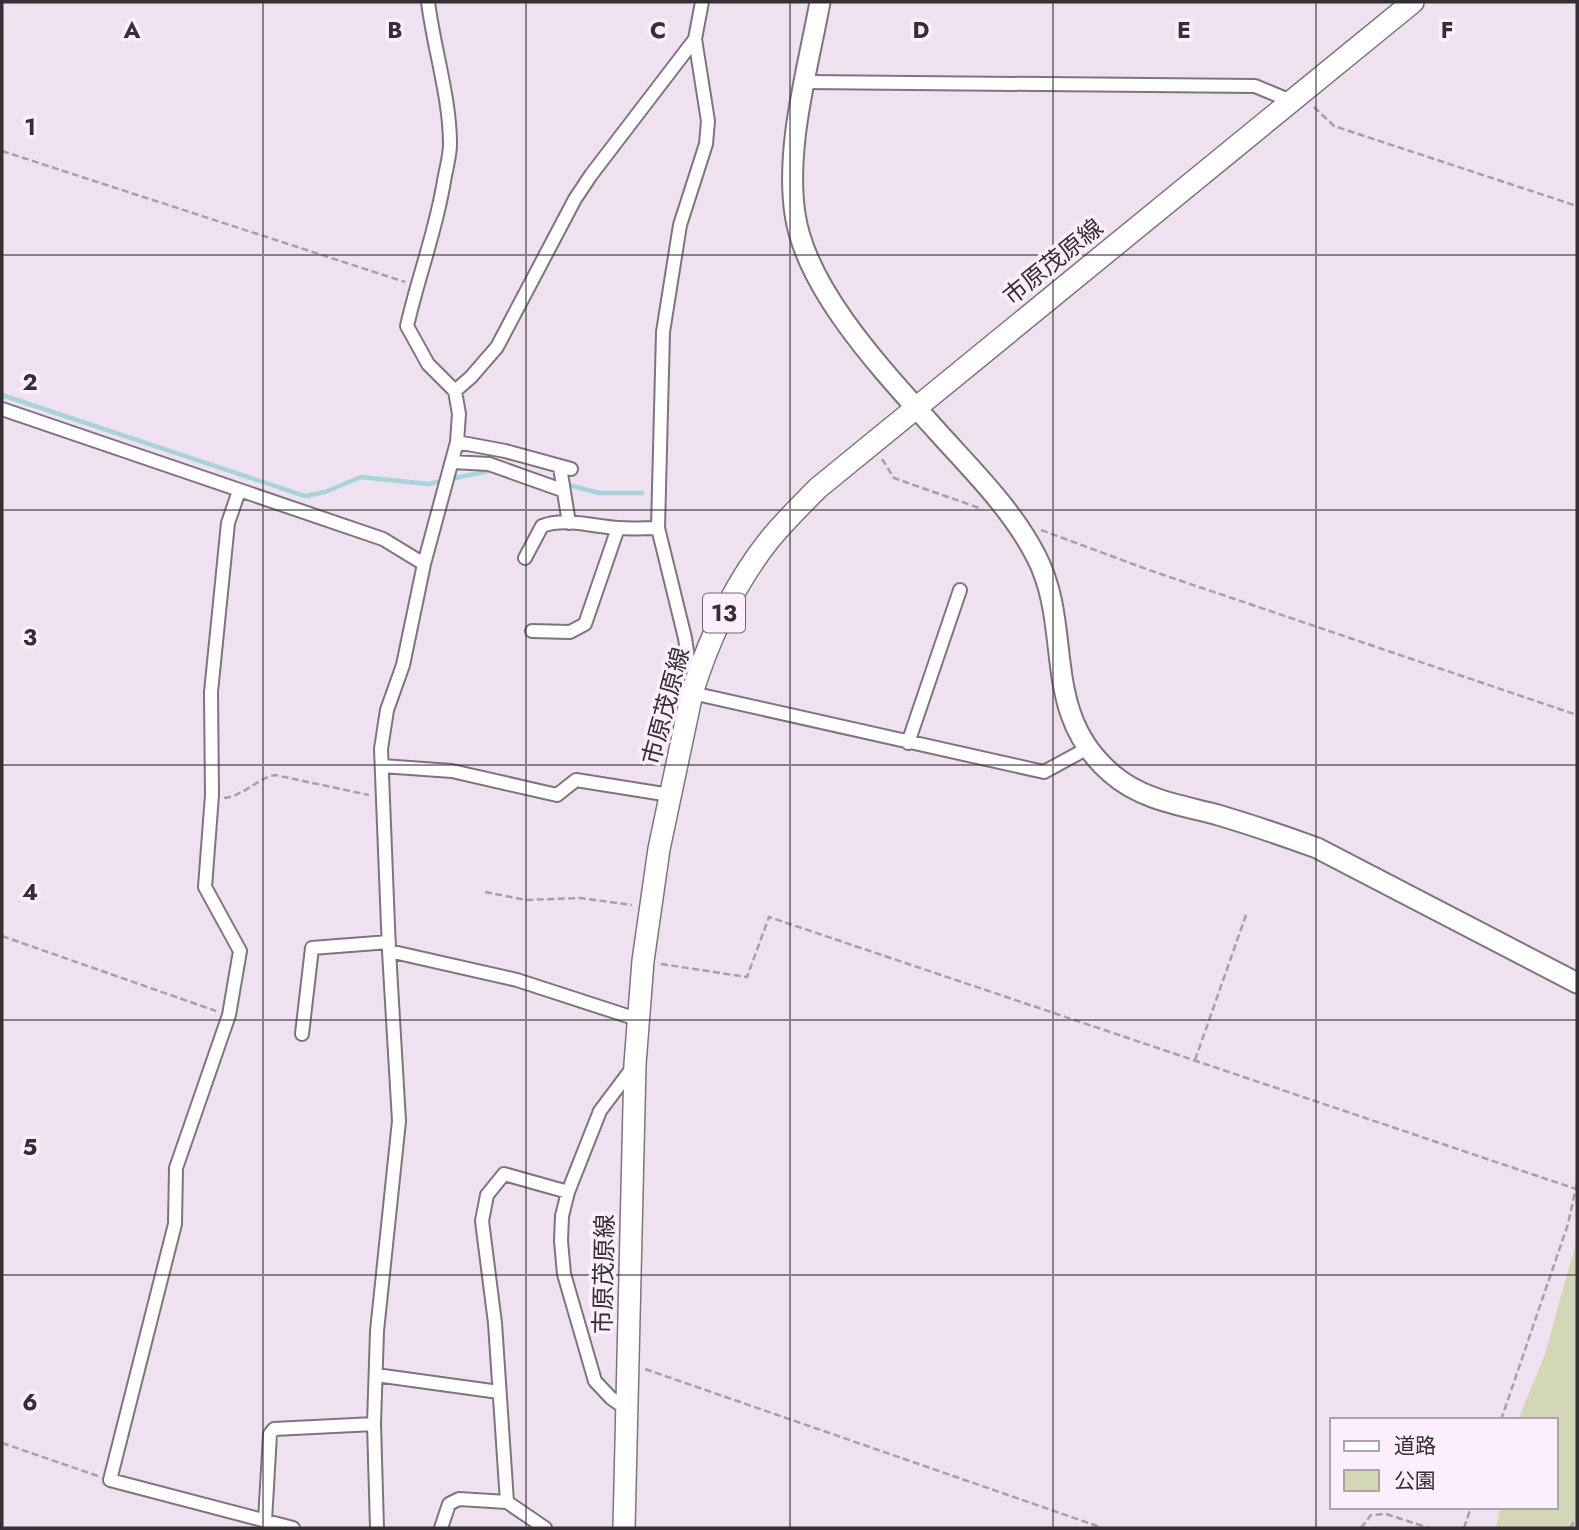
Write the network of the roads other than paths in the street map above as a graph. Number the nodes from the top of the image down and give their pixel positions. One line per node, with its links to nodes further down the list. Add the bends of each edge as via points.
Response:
1 (428, 2): 8 (street, via 450,146 440,208 407,326 428,364)
2 (702, 2): 5 (street)
3 (820, 2): 6 (street)
4 (1413, 2): 7 (main road, 市原茂原線 / 13)
5 (695, 40): 8 (street, via 575,199 497,347); 17 (street, via 708,121 706,144 680,225 663,332)
6 (806, 82): 7 (street, via 1255,86); 9 (street, via 794,167 800,239 832,303)
7 (1296, 97): 9 (main road, 市原茂原線 / 13)
8 (455, 391): 11 (street)
9 (916, 407): 22 (main road, 市原茂原線 / 13, via 818,488 770,540 723,614); 25 (street, via 1014,520 1037,558 1049,597 1066,703)
10 (2, 409): 14 (street)
11 (457, 442): 12 (street); 13 (street, via 566,468)
12 (452, 462): 13 (street, via 489,464); 19 (street)
13 (562, 490): 15 (street)
14 (239, 491): 19 (street, via 383,539); 39 (street, via 228,523 211,692 212,795 205,887 240,951 229,1016 176,1168 175,1224 110,1480)
15 (569, 523): 16 (street); 18 (street, via 542,526)
16 (618, 528): 17 (street); 21 (street, via 585,624 570,632)
17 (658, 528): 22 (street, via 688,659)
18 (525, 558)
19 (424, 564): 26 (street, via 403,665 387,710)
20 (960, 590): 24 (street)
21 (532, 631)
22 (699, 670): 23 (main road, 市原茂原線 / 13)
23 (692, 693): 24 (street); 27 (main road, 市原茂原線 / 13)
24 (908, 743): 25 (street, via 1044,772)
25 (1088, 748): 29 (street, via 1111,774 1156,800 1273,831 1317,848)
26 (382, 766): 27 (street, via 452,771 557,795 576,780); 28 (street)
27 (670, 795): 30 (main road, 市原茂原線 / 13, via 649,907)
28 (389, 947): 30 (street, via 517,980); 31 (street, via 312,948); 34 (street, via 399,1121)
29 (1577, 983)
30 (640, 1020): 32 (main road, 市原茂原線 / 13)
31 (302, 1034)
32 (635, 1064): 33 (street, via 600,1111); 36 (main road, 市原茂原線 / 13)
33 (568, 1192): 35 (street, via 504,1174 487,1195 482,1221); 36 (street, via 561,1229 564,1274 595,1381)
34 (376, 1375): 35 (street); 37 (street)
35 (499, 1392): 38 (street)
36 (628, 1410): 45 (main road, 市原茂原線 / 13)
37 (374, 1424): 39 (street, via 274,1429); 42 (street)
38 (507, 1502): 43 (street, via 459,1499 449,1504); 44 (street)
39 (265, 1521): 40 (street)
40 (278, 1526): 41 (street)
41 (293, 1528)
42 (377, 1528)
43 (441, 1528)
44 (545, 1528)
45 (624, 1528)

